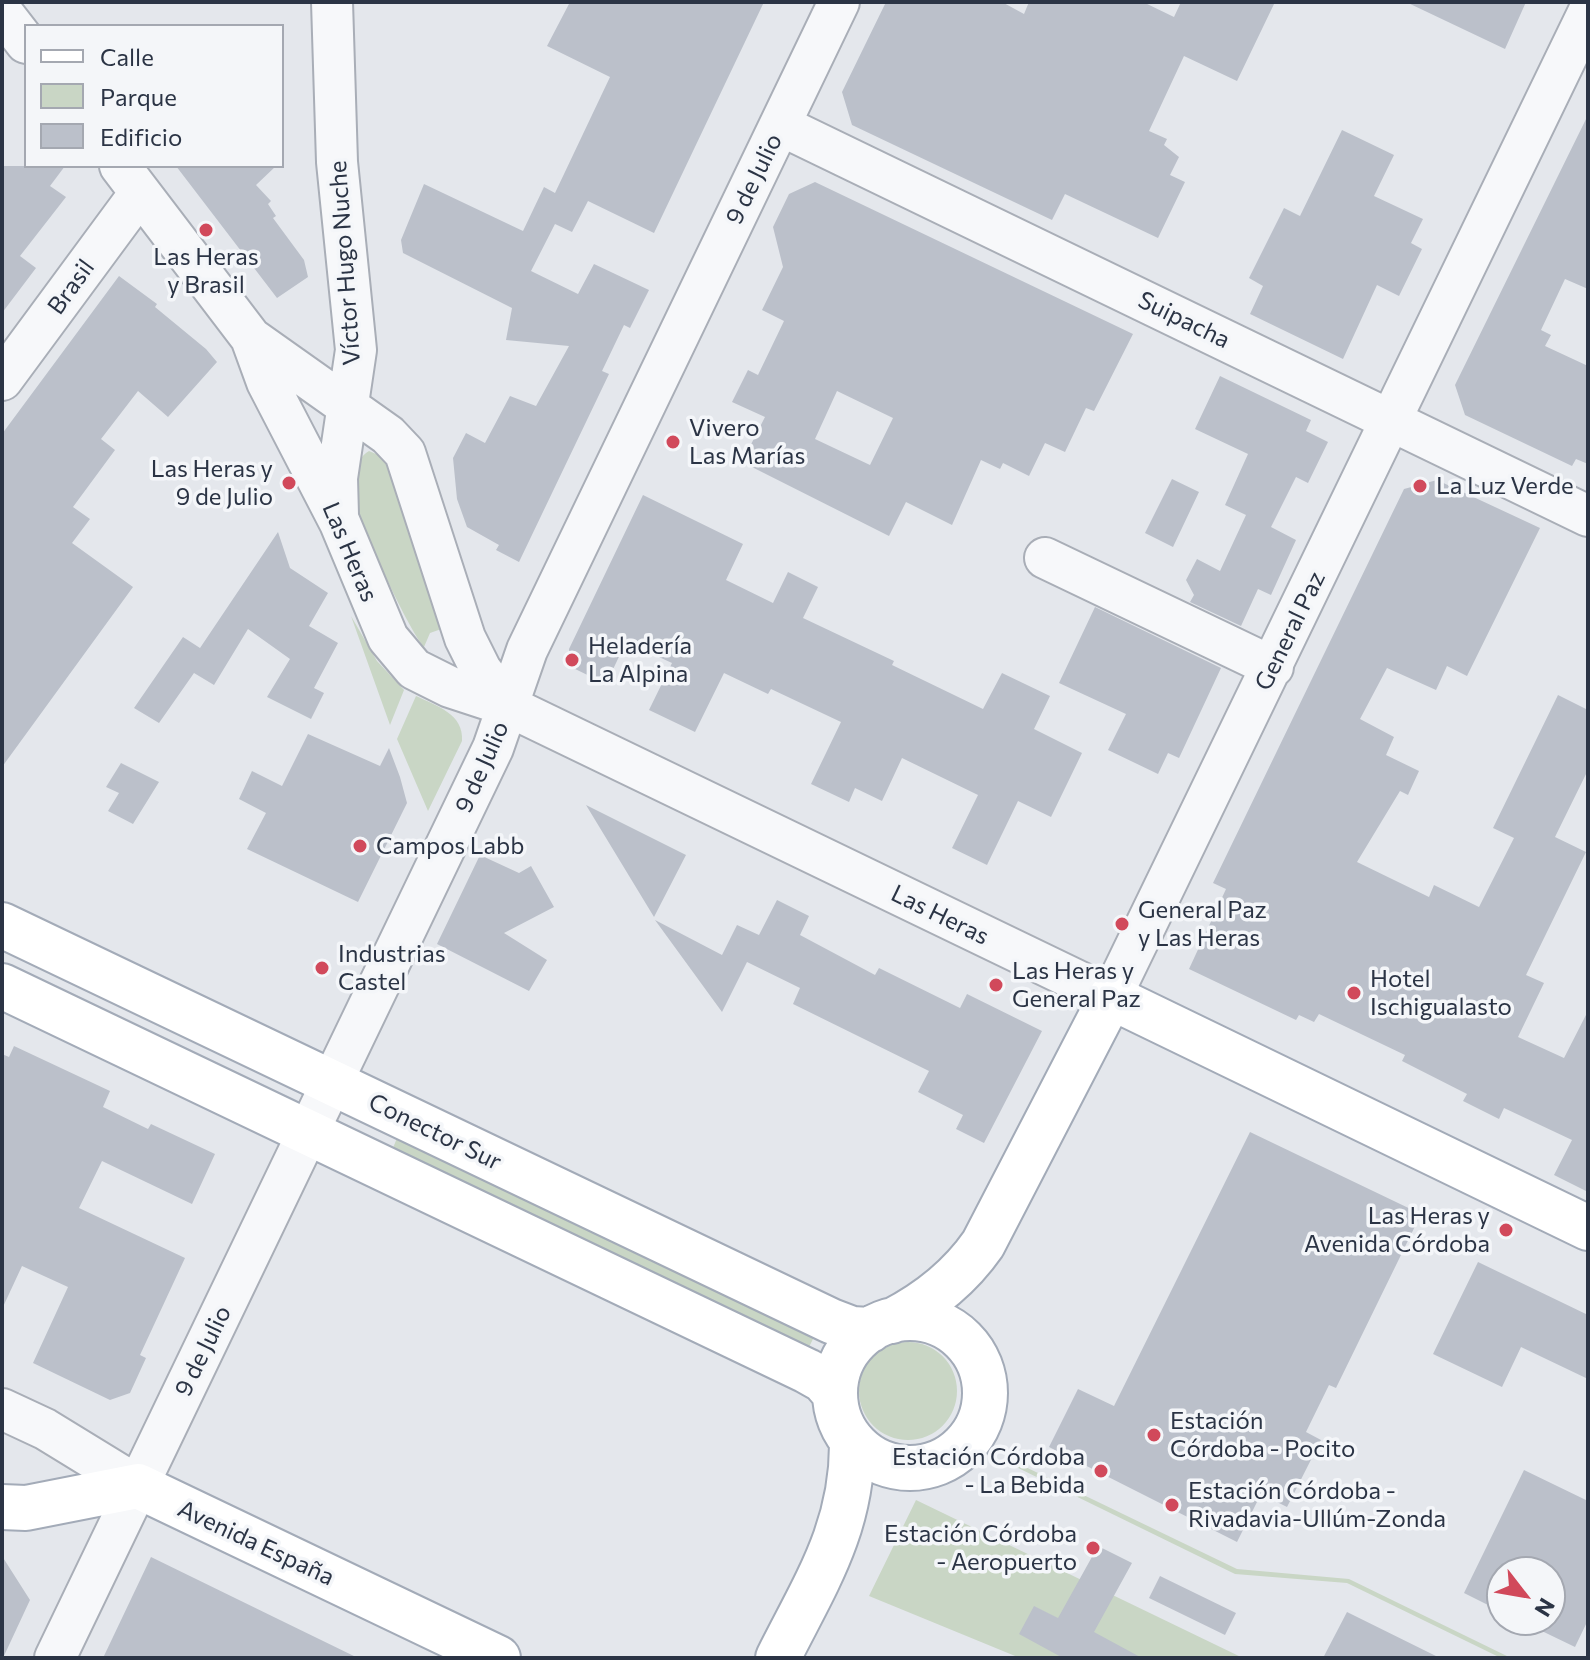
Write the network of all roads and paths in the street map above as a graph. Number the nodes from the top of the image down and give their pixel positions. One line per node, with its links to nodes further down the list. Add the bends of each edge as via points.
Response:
1 (332, 2): 10 (street, Víctor Hugo Nuche, via 337,162 356,350)
2 (839, 2): 6 (street, 9 de Julio)
3 (2, 12): 5 (street)
4 (1588, 13): 11 (street, General Paz)
5 (24, 40)
6 (780, 125): 11 (street, Suipacha); 16 (street, 9 de Julio, via 527,650)
7 (130, 179): 8 (street, Las Heras); 9 (street, Brasil)
8 (251, 338): 10 (street, Las Heras); 13 (street, Las Heras, via 267,382)
9 (2, 380)
10 (349, 407): 13 (street, Víctor Hugo Nuche, via 337,478); 16 (street, Las Heras, via 405,453 465,638)
11 (1392, 421): 12 (street, Suipacha); 15 (street, General Paz)
12 (1588, 516)
13 (340, 523): 16 (street, Las Heras, via 381,624 404,659 450,687)
14 (1045, 558): 15 (street)
15 (1273, 667): 19 (street, General Paz)
16 (508, 706): 19 (street, Las Heras); 20 (street, 9 de Julio, via 493,748)
17 (2, 925): 20 (main road, Conector Sur)
18 (2, 986): 21 (main road)
19 (1111, 997): 22 (main road, Las Heras); 23 (main road, General Paz)
20 (333, 1083): 21 (street, 9 de Julio); 24 (main road, Conector Sur, via 831,1321 852,1329)
21 (308, 1133): 26 (main road, via 807,1371); 30 (street, 9 de Julio)
22 (1588, 1228)
23 (983, 1244): 24 (main road, General Paz, via 932,1296); 25 (main road, General Paz, via 973,1299)
24 (881, 1325): 25 (main road, Conector Sur, via 936,1322); 26 (main road, via 844,1356)
25 (973, 1352): 29 (main road, via 985,1389 979,1423 958,1451)
26 (835, 1394): 28 (main road, via 841,1423)
27 (2, 1409): 30 (street)
28 (852, 1441): 29 (main road, via 892,1467); 32 (main road)
29 (925, 1467): 32 (main road, via 877,1500)
30 (138, 1486): 31 (main road, via 26,1508); 33 (street, 9 de Julio); 34 (main road, Avenida España)
31 (2, 1507)
32 (837, 1541): 35 (main road)
33 (55, 1658)
34 (498, 1658)
35 (778, 1658)

